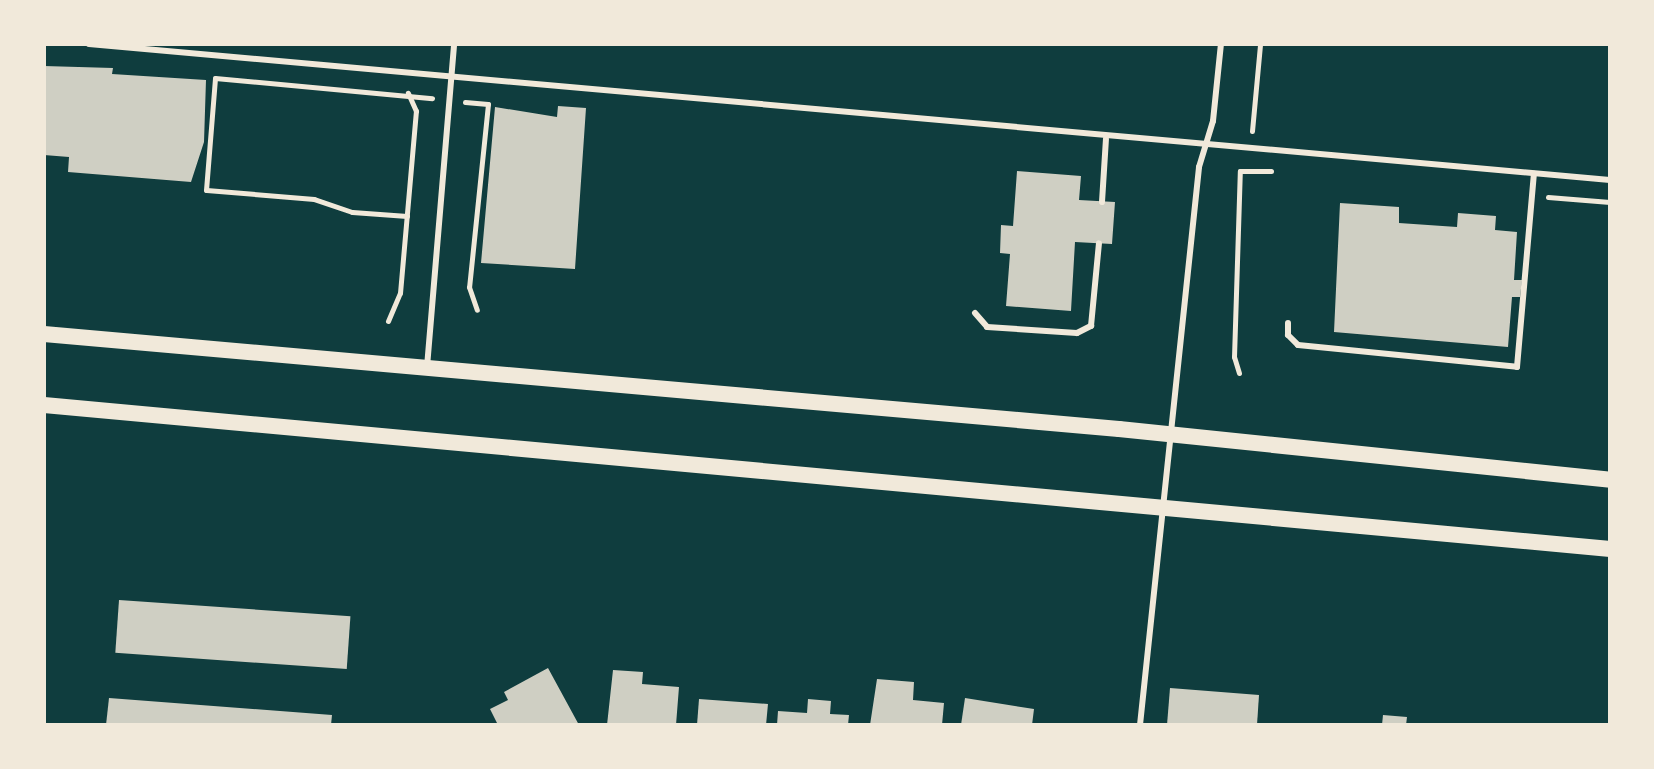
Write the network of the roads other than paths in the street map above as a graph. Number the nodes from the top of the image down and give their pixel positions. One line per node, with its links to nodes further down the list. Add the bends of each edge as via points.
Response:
1 (89, 44): 4 (lane)
2 (454, 44): 4 (lane)
3 (1221, 44): 6 (lane)
4 (452, 76): 5 (lane); 14 (lane)
5 (1106, 139): 6 (lane); 9 (lane)
6 (1206, 148): 7 (lane); 16 (lane, via 1199,167)
7 (1534, 174): 8 (lane); 12 (lane, via 1517,367 1298,345 1288,335)
8 (1610, 180)
9 (1102, 202)
10 (1099, 243): 11 (lane, via 1091,326 1077,333 987,327)
11 (975, 313)
12 (1288, 323)
13 (44, 334): 14 (main road)
14 (427, 368): 16 (main road)
15 (44, 405): 18 (main road)
16 (1172, 434): 17 (main road); 18 (lane)
17 (1610, 480)
18 (1162, 506): 19 (main road); 20 (lane)
19 (1610, 549)
20 (1140, 725)

